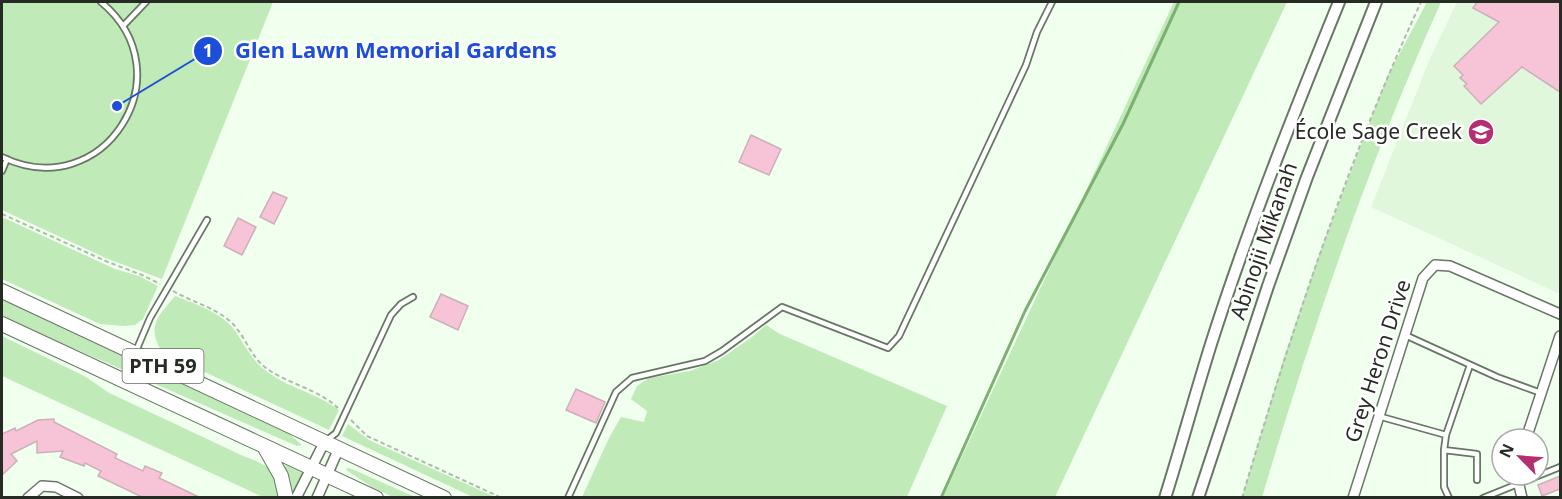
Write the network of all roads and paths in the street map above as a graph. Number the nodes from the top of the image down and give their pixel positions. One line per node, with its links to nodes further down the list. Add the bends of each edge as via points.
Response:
1 (101, 2): 7 (lane)
2 (146, 2): 7 (lane)
3 (1052, 2): 44 (lane, via 899,336 888,348 782,307 705,361 632,378 616,393)
4 (1339, 2): 45 (street, Abinojii Mikanah, via 1241,256)
5 (1376, 2): 46 (street, Abinojii Mikanah, via 1299,199)
6 (1421, 2): 47 (path, via 1383,87 1318,259)
7 (124, 25): 9 (lane, via 135,52 137,86 124,123 110,141 80,161 63,166 40,168)
8 (2, 157): 9 (lane)
9 (7, 159): 10 (lane)
10 (2, 171)
11 (2, 214): 13 (path)
12 (207, 220): 13 (lane)
13 (168, 288): 20 (lane); 23 (path, via 224,316 263,366 330,400)
14 (2, 291): 20 (main road, PTH 59)
15 (413, 297): 23 (lane, via 391,315)
16 (1560, 314): 18 (street, Grey Heron Drive, via 1450,266 1435,265 1423,278)
17 (2, 324): 28 (main road, PTH 59)
18 (1405, 335): 21 (lane); 24 (street, Grey Heron Drive)
19 (1560, 336): 22 (street)
20 (135, 353): 27 (main road, PTH 59)
21 (1470, 365): 22 (lane); 26 (lane)
22 (1541, 393): 25 (street)
23 (345, 415): 27 (lane); 43 (path, via 366,436)
24 (1378, 416): 26 (lane); 48 (street, Grey Heron Drive)
25 (1530, 427)
26 (1446, 435): 30 (lane)
27 (331, 437): 29 (main road, PTH 59); 31 (street)
28 (264, 446): 31 (main road, PTH 59); 38 (main road, via 281,476)
29 (339, 448): 32 (street); 42 (main road, PTH 59)
30 (1444, 450): 33 (lane, via 1477,454); 49 (lane, via 1444,487)
31 (312, 468): 32 (main road, PTH 59); 39 (street)
32 (327, 475): 35 (main road, PTH 59); 40 (street)
33 (1478, 480)
34 (1505, 487): 50 (lane)
35 (374, 496): 41 (main road)
36 (28, 498): 37 (street, via 42,486 56,487)
37 (78, 498)
38 (286, 498)
39 (296, 498)
40 (317, 498)
41 (350, 498)
42 (444, 498)
43 (502, 498)
44 (568, 498)
45 (1165, 498)
46 (1198, 498)
47 (1242, 498)
48 (1353, 498)
49 (1449, 498)
50 (1483, 498)

